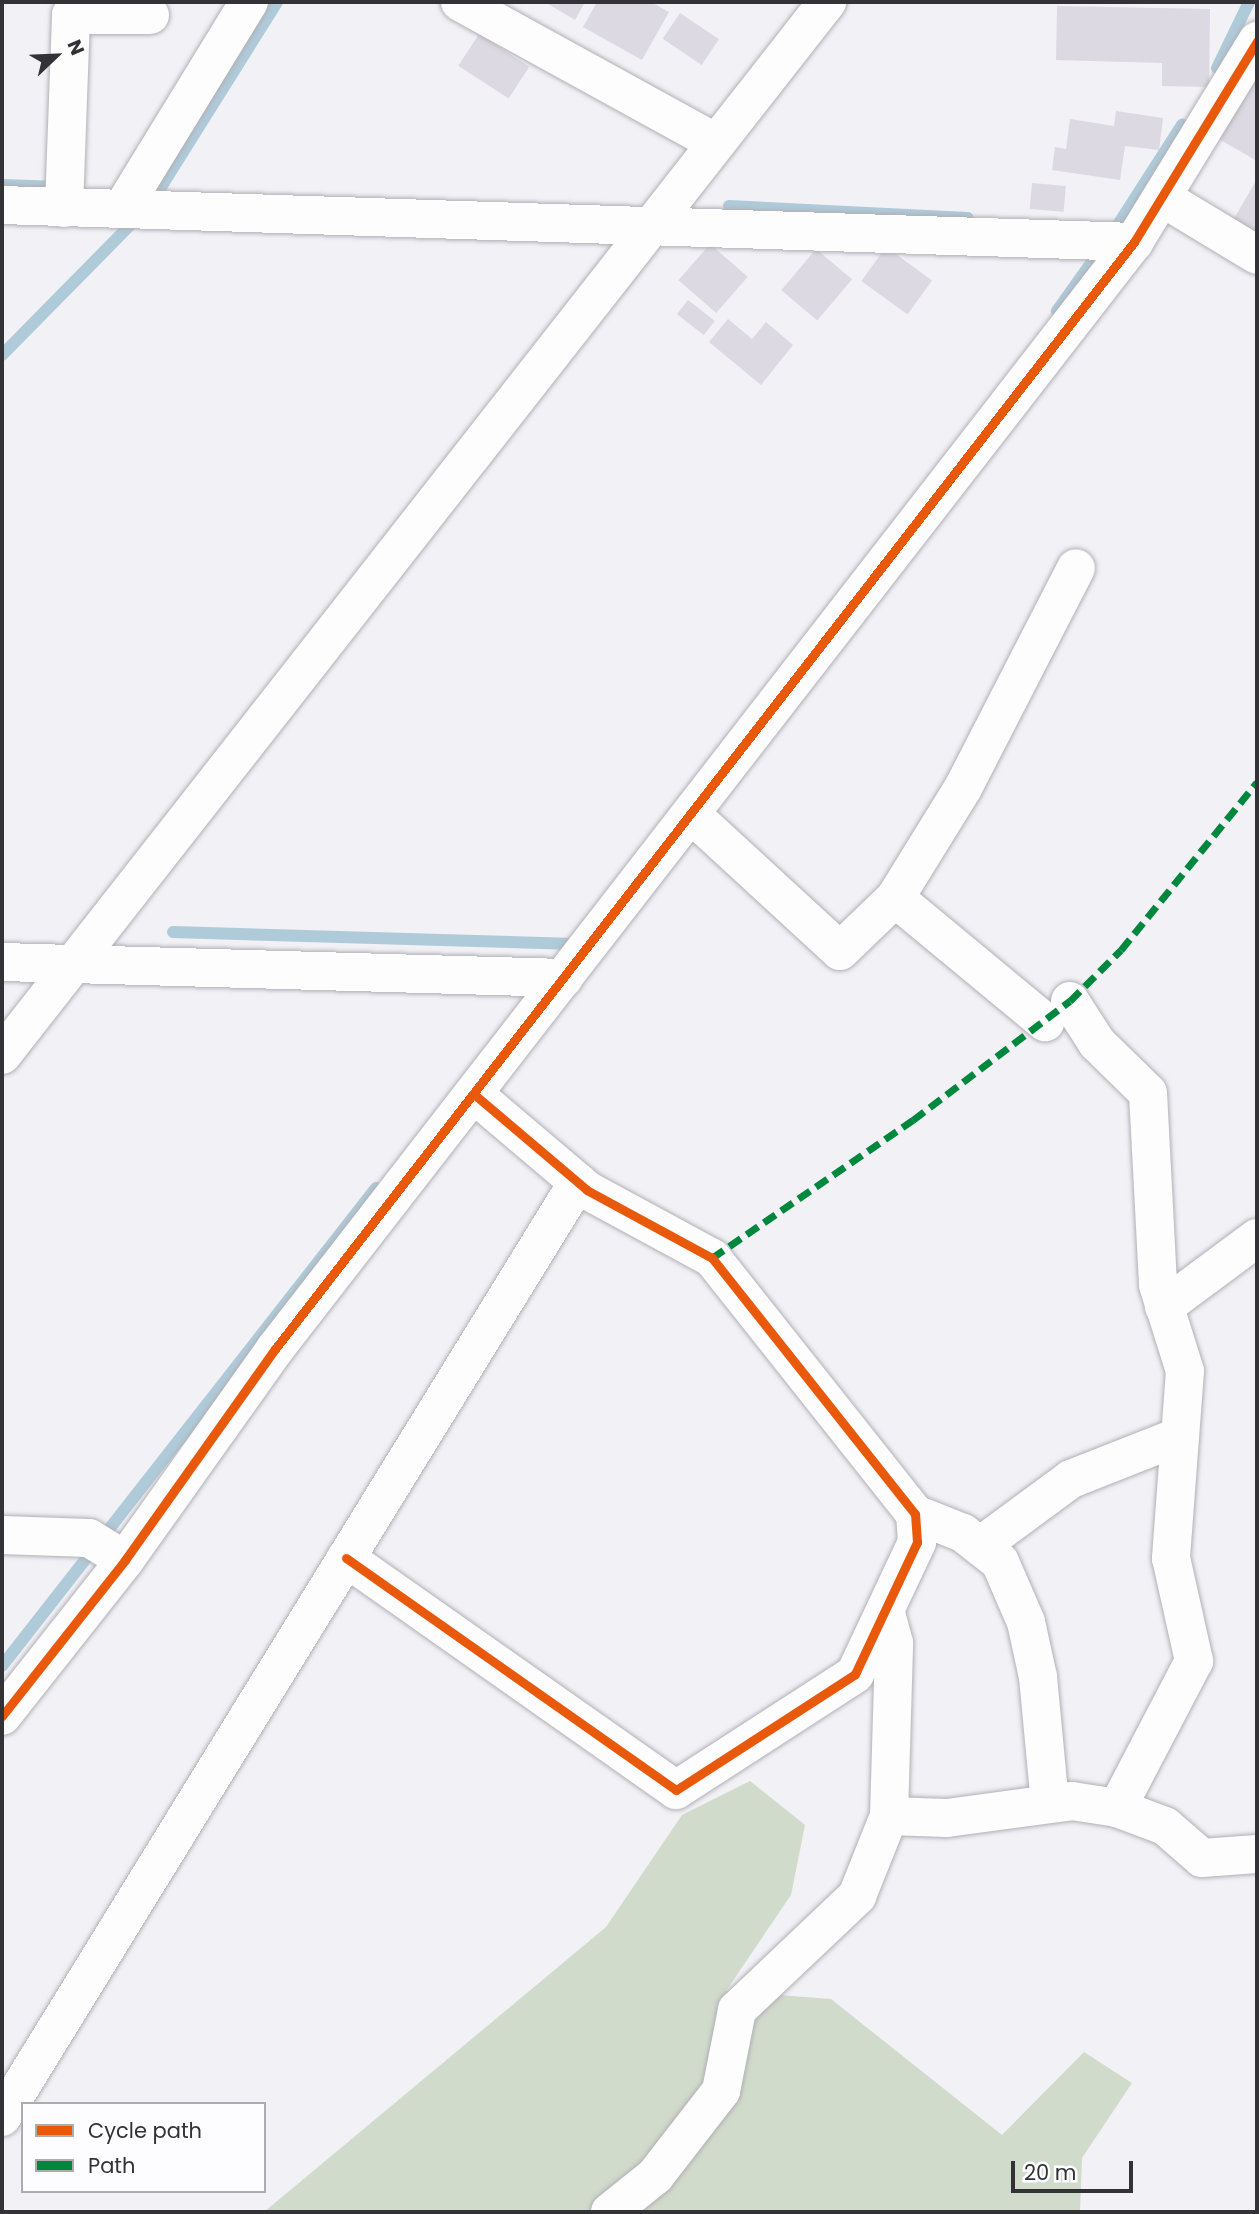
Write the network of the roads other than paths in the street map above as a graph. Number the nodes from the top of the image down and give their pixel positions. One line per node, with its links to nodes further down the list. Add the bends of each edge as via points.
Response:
1 (249, 2): 9 (street)
2 (460, 2): 6 (street)
3 (827, 2): 6 (street)
4 (150, 15): 7 (street, via 71,15)
5 (1257, 41): 8 (street)
6 (716, 143): 11 (street)
7 (64, 195): 9 (street); 10 (street)
8 (1163, 198): 12 (street); 13 (street)
9 (135, 203): 11 (street)
10 (2, 205)
11 (651, 226): 12 (street); 18 (street)
12 (1115, 242): 15 (street)
13 (1257, 255)
14 (1076, 568): 16 (street, via 963,788)
15 (691, 814): 16 (street, via 840,951); 19 (street)
16 (895, 898): 24 (street, via 1057,1011 1148,1093 1158,1285)
17 (2, 962): 18 (street)
18 (73, 964): 19 (street); 20 (street)
19 (564, 978): 21 (street)
20 (2, 1055)
21 (474, 1094): 22 (street); 29 (street, via 275,1349)
22 (578, 1182): 26 (street, via 712,1258); 30 (street)
23 (1257, 1238): 24 (street)
24 (1164, 1307): 25 (street, via 1185,1371)
25 (1180, 1436): 28 (street, via 1071,1479); 34 (street, via 1171,1558 1194,1661)
26 (915, 1514): 28 (street); 31 (street, via 917,1542)
27 (2, 1535): 29 (street)
28 (980, 1546): 33 (street, via 1000,1562 1026,1622 1038,1677)
29 (107, 1549): 32 (street)
30 (346, 1558): 31 (street, via 676,1790 855,1674); 37 (street)
31 (885, 1610): 35 (street, via 894,1643)
32 (3, 1713)
33 (1050, 1803): 34 (street); 35 (street, via 947,1818)
34 (1117, 1808): 36 (street, via 1165,1826 1202,1858)
35 (889, 1816): 38 (street, via 857,1896 737,2010 721,2091 655,2175)
36 (1257, 1854)
37 (2, 2117)
38 (610, 2212)

